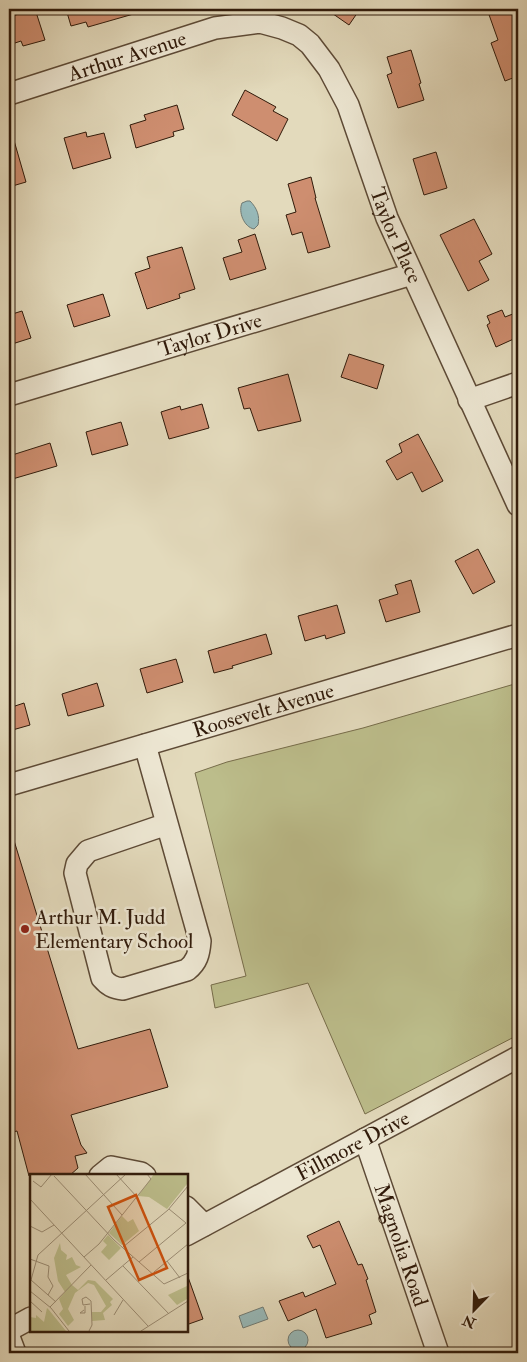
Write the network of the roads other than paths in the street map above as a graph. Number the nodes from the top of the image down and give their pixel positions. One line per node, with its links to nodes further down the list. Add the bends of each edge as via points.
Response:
1 (245, 16): 2 (street, Arthur Avenue); 3 (street, Taylor Place, via 299,35 329,70 348,104 387,218)
2 (9, 94)
3 (412, 274): 5 (street, Taylor Drive); 6 (street, Taylor Place)
4 (518, 383): 6 (street)
5 (9, 395)
6 (469, 400): 7 (street, Taylor Place)
7 (518, 505)
8 (518, 635): 9 (street, Roosevelt Avenue)
9 (145, 745): 10 (street, Roosevelt Avenue); 11 (street)
10 (9, 785)
11 (167, 824): 11 (street, via 200,941 200,953 195,964 187,970 122,989 114,988 102,978 75,873 77,864 88,851)
12 (518, 1056): 13 (street, Fillmore Drive)
13 (365, 1139): 17 (street, Fillmore Drive); 22 (street, Magnolia Road)
14 (102, 1174): 15 (street, via 111,1167)
15 (142, 1174)
16 (188, 1212): 17 (street)
17 (195, 1230)
18 (30, 1319): 19 (street)
19 (9, 1330)
20 (9, 1337): 21 (street)
21 (15, 1353)
22 (438, 1353)

